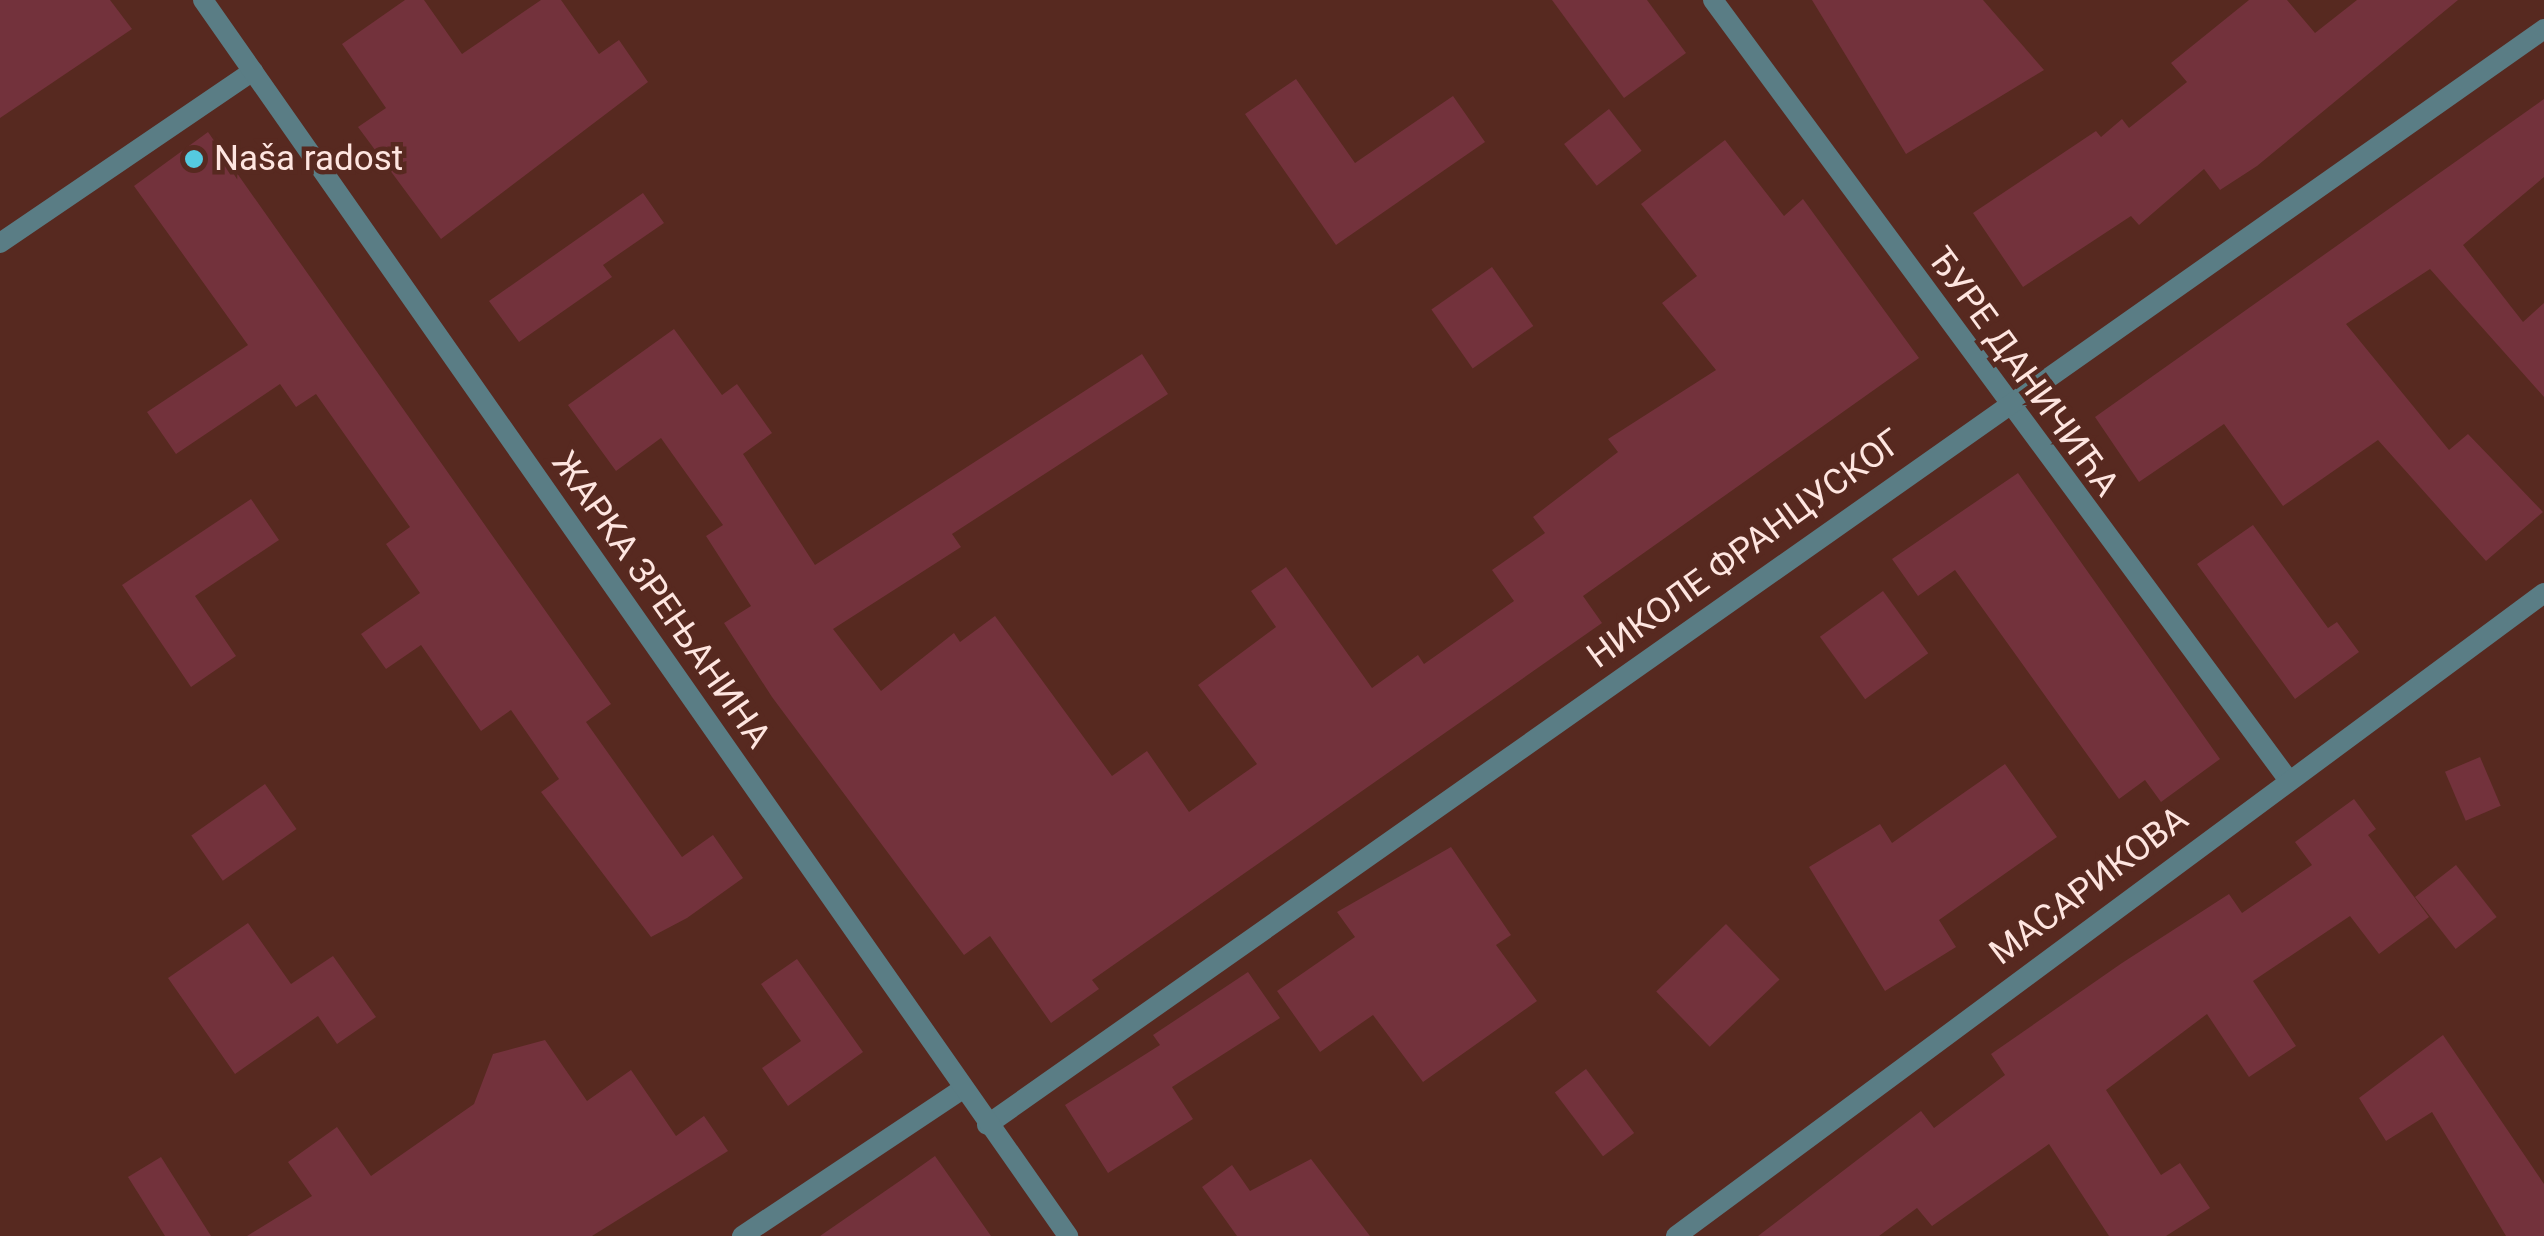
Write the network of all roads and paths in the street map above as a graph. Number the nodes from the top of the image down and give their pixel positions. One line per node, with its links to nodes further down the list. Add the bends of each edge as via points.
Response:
1 (202, 0): 4 (street, ЖАРКА ЗРЕЊАНИНА)
2 (1713, 0): 6 (street, ЂУРЕ ДАНИЧИЋА)
3 (2544, 29): 6 (street, НИКОЛЕ ФРАНЦУСКОГ)
4 (253, 71): 5 (street); 9 (street, ЖАРКА ЗРЕЊАНИНА)
5 (0, 243)
6 (2004, 404): 8 (street, ЂУРЕ ДАНИЧИЋА); 10 (street, НИКОЛЕ ФРАНЦУСКОГ)
7 (2544, 593): 8 (street, МАСАРИКОВА)
8 (2287, 778): 13 (street, МАСАРИКОВА)
9 (961, 1090): 10 (street, ЖАРКА ЗРЕЊАНИНА); 11 (street)
10 (987, 1124): 12 (street, ЖАРКА ЗРЕЊАНИНА)
11 (742, 1236)
12 (1068, 1236)
13 (1676, 1236)

